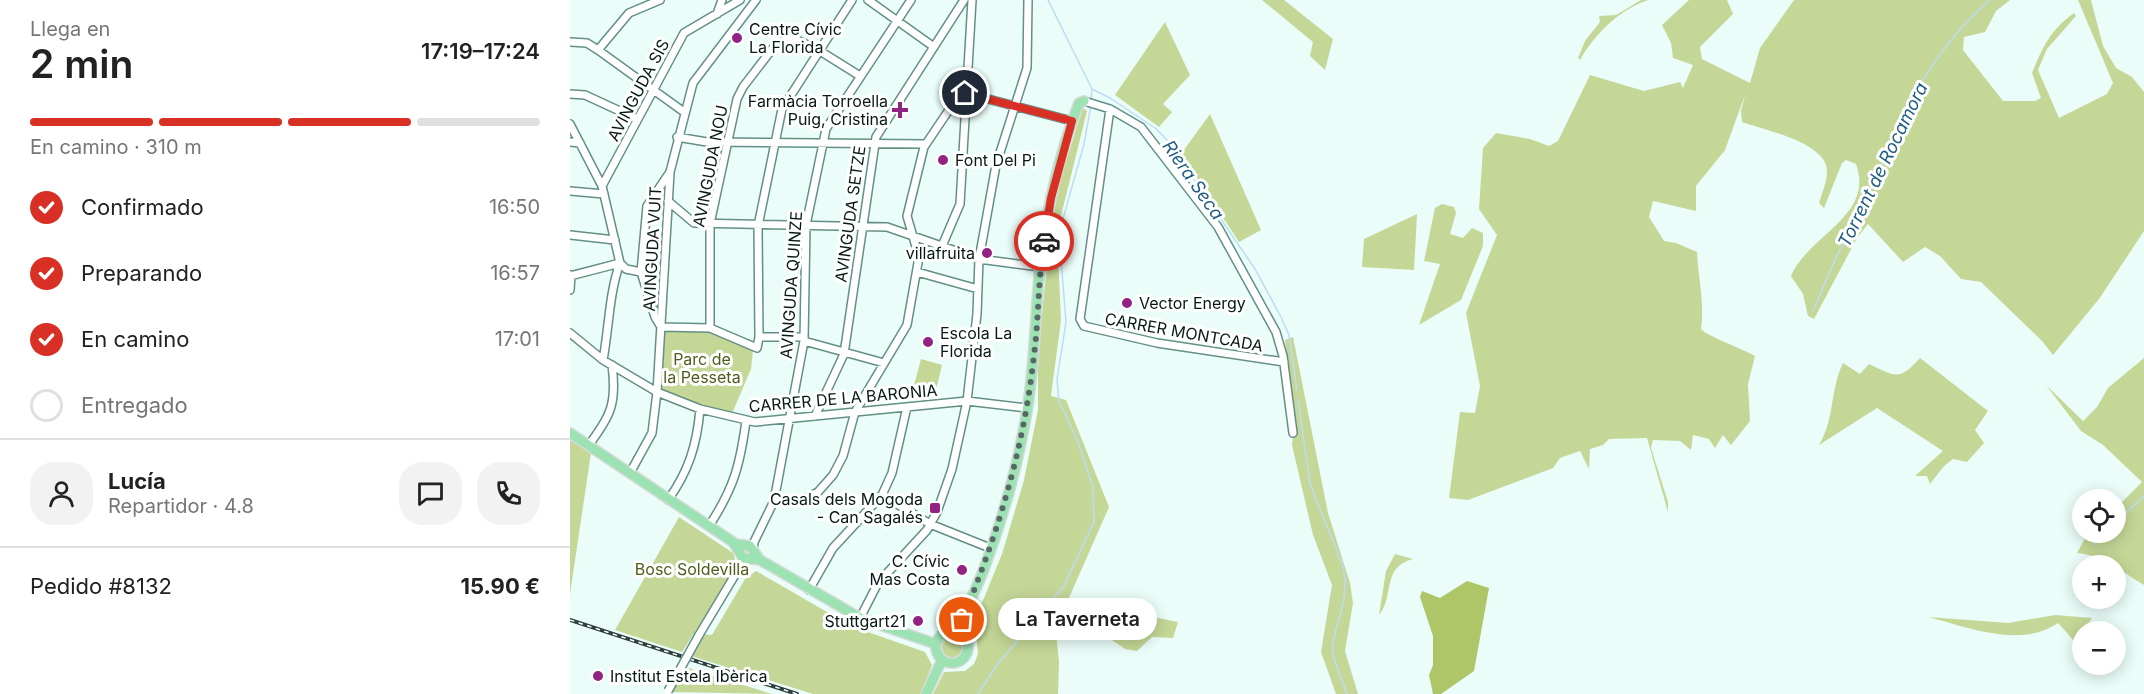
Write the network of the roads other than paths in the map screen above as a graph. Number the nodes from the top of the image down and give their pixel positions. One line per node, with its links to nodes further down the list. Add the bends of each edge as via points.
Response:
1 (660, 0): 15 (street, via 629,13)
2 (722, 0): 11 (street)
3 (740, 0): 11 (street, AVINGUDA SIS)
4 (756, 0): 24 (street, AVINGUDA VUIT, via 693,83)
5 (852, 0): 16 (street)
6 (868, 0): 12 (street)
7 (911, 0): 12 (street, AVINGUDA QUINZE)
8 (964, 0): 14 (street, AVINGUDA SETZE)
9 (972, 0): 19 (street)
10 (1028, 0): 22 (street, via 1027,68)
11 (717, 14): 18 (street, AVINGUDA SIS, via 684,33)
12 (896, 21): 14 (street); 17 (street, AVINGUDA QUINZE)
13 (570, 42): 15 (street, via 587,43)
14 (934, 47): 34 (street, AVINGUDA SETZE)
15 (598, 50): 18 (street)
16 (820, 51): 17 (street, AVINGUDA NOU); 29 (street, AVINGUDA NOU, via 793,38 776,44 743,87); 31 (street, via 782,109)
17 (860, 76): 33 (street, AVINGUDA QUINZE, via 826,129)
18 (653, 90): 24 (street); 25 (street, AVINGUDA SIS)
19 (965, 93): 22 (street); 35 (street, via 959,94); 47 (street, via 960,204)
20 (570, 94): 25 (street, via 585,95)
21 (1083, 101): 23 (street, CARRER MONTCADA); 26 (main road)
22 (1014, 106): 26 (street); 48 (street, via 996,165)
23 (1110, 109): 63 (street, CARRER MONTCADA, via 1151,137 1208,213 1270,318); 63 (street, CARRER MONTCADA, via 1080,319 1084,326 1157,343)
24 (684, 112): 28 (street, AVINGUDA VUIT)
25 (637, 119): 37 (street, AVINGUDA SIS)
26 (1072, 121): 50 (main road, via 1051,198)
27 (570, 124): 32 (street)
28 (677, 137): 29 (street); 36 (street, AVINGUDA VUIT)
29 (726, 141): 31 (street); 40 (street, AVINGUDA NOU)
30 (570, 142): 32 (street)
31 (774, 142): 33 (street); 42 (street)
32 (580, 143): 37 (street)
33 (822, 143): 34 (street); 41 (street, AVINGUDA QUINZE)
34 (874, 144): 35 (street); 43 (street, AVINGUDA SETZE)
35 (926, 144): 45 (street, via 907,216)
36 (670, 172): 39 (street, AVINGUDA VUIT); 51 (street, via 647,206)
37 (603, 190): 38 (street); 46 (street)
38 (570, 191)
39 (668, 201): 40 (street, via 691,222); 56 (street, AVINGUDA VUIT)
40 (710, 224): 42 (street); 57 (street, AVINGUDA NOU)
41 (806, 225): 42 (street); 43 (street); 60 (street, AVINGUDA QUINZE)
42 (758, 226): 59 (street)
43 (862, 227): 45 (street, via 887,227); 61 (street, AVINGUDA SETZE)
44 (570, 235): 46 (street)
45 (911, 236): 47 (street); 52 (street, via 919,257)
46 (615, 240): 49 (street)
47 (942, 246): 48 (street)
48 (979, 259): 50 (street); 54 (street)
49 (620, 263): 51 (street, via 626,270); 53 (street); 62 (street)
50 (1040, 267): 69 (main road, via 1035,354)
51 (640, 272): 56 (street)
52 (917, 272): 54 (street); 64 (street, via 907,325)
53 (571, 276): 55 (street)
54 (978, 289): 67 (street)
55 (570, 290)
56 (662, 327): 57 (street); 66 (street, AVINGUDA VUIT)
57 (710, 328): 59 (street, via 757,348)
58 (570, 333): 62 (street, CARRER DE LA BARONIA)
59 (759, 337): 60 (street)
60 (804, 339): 61 (street); 73 (street, AVINGUDA QUINZE)
61 (844, 351): 64 (street); 72 (street, AVINGUDA SETZE)
62 (603, 360): 65 (street, CARRER DE LA BARONIA)
63 (1284, 362): 76 (street, CARRER MONTCADA)
64 (884, 363): 71 (street)
65 (612, 365): 66 (street, CARRER DE LA BARONIA); 77 (street, via 614,402 609,417)
66 (657, 392): 70 (street, CARRER DE LA BARONIA); 78 (street, AVINGUDA VUIT, via 652,433)
67 (967, 402): 68 (street, CARRER DE LA BARONIA); 69 (street, CARRER DE LA BARONIA); 82 (street, via 946,491)
68 (907, 407): 71 (street, CARRER DE LA BARONIA); 79 (street, via 892,473)
69 (1027, 408): 84 (main road, via 1010,489)
70 (700, 409): 74 (street, CARRER DE LA BARONIA); 80 (street, via 688,470)
71 (855, 412): 72 (street, CARRER DE LA BARONIA); 81 (street, via 843,456 818,492 807,498)
72 (815, 416): 73 (street, CARRER DE LA BARONIA)
73 (788, 418): 74 (street, CARRER DE LA BARONIA); 81 (street, AVINGUDA QUINZE)
74 (746, 421): 83 (street, via 733,486)
75 (570, 433): 77 (main road)
76 (1293, 433)
77 (588, 446): 78 (main road)
78 (630, 473): 80 (main road)
79 (882, 495): 82 (street); 86 (street, via 834,548)
80 (668, 500): 83 (main road)
81 (774, 501): 85 (street, AVINGUDA QUINZE)
82 (930, 524): 84 (street); 87 (street, via 878,583)
83 (709, 526): 85 (main road)
84 (990, 548): 88 (main road)
85 (748, 552): 86 (main road); 91 (street, AVINGUDA QUINZE, bridge)
86 (809, 590): 87 (main road)
87 (860, 618): 89 (main road)
88 (957, 632): 89 (main road, via 943,634); 90 (main road, via 966,638 968,653 956,663)
89 (936, 644): 90 (main road)
90 (942, 660): 92 (main road)
91 (667, 692)
92 (926, 694)

